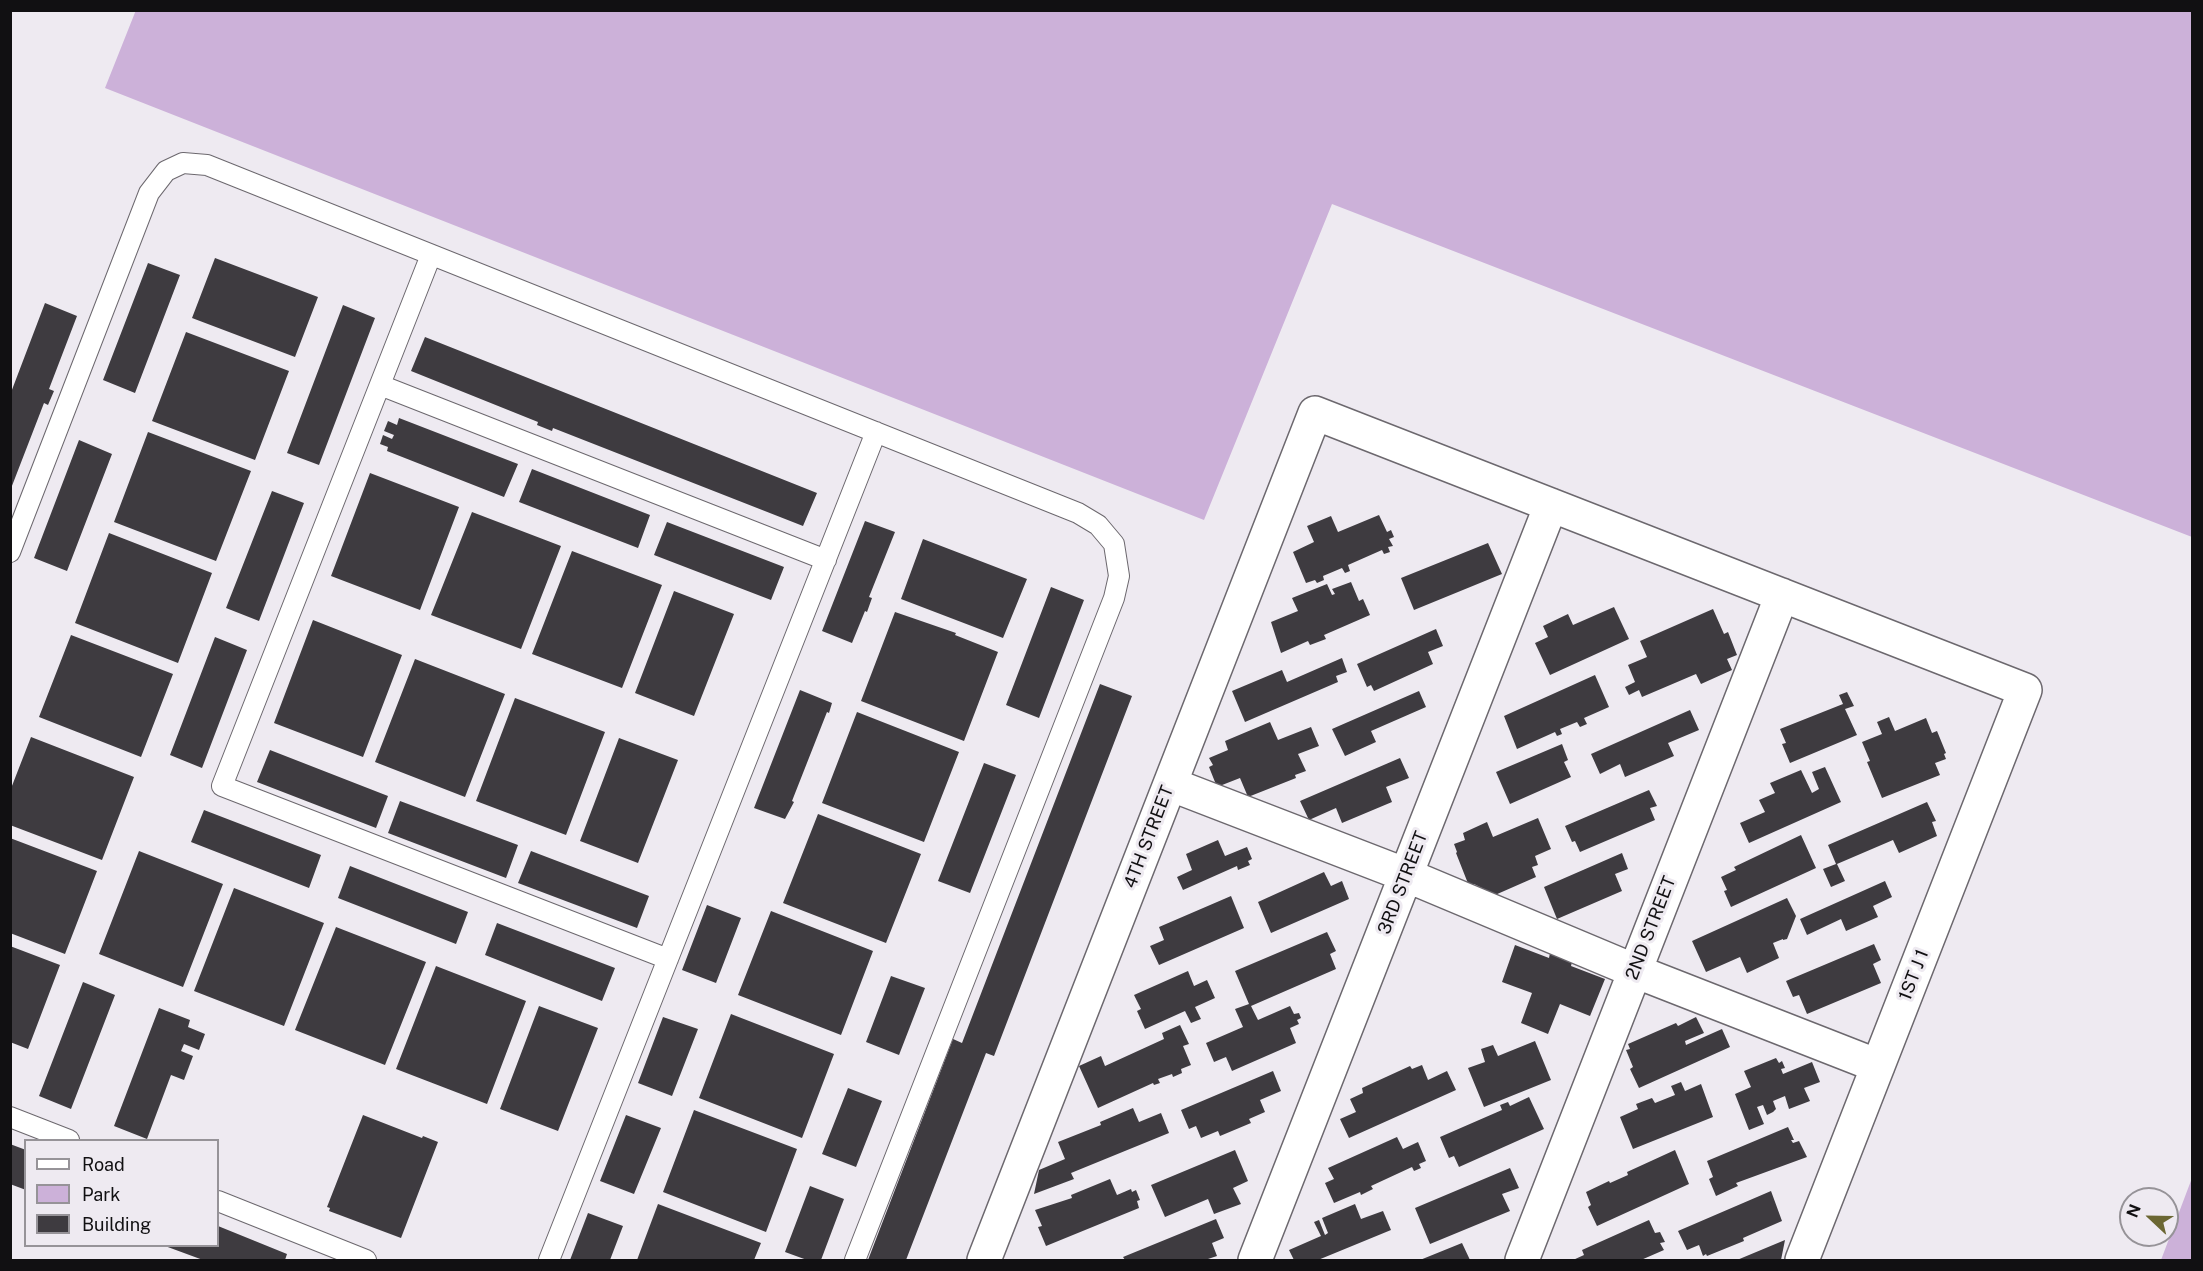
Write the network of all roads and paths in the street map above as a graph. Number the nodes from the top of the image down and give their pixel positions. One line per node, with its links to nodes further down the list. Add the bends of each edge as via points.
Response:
1 (431, 255): 2 (lane); 3 (lane); 5 (lane, via 207,165 183,163 166,171 149,193)
2 (380, 385): 6 (lane); 10 (lane, via 222,786)
3 (876, 432): 6 (lane); 19 (lane, via 1078,513 1098,525 1114,544 1119,576 1110,609)
4 (1551, 505): 7 (street); 8 (street, 4TH STREET, via 1315,413); 9 (street, 3RD STREET)
5 (10, 552)
6 (826, 560): 10 (lane)
7 (1782, 595): 11 (street, 2ND STREET); 12 (street, 1ST J 1, via 2025,690)
8 (1170, 784): 9 (street); 20 (street, 4TH STREET)
9 (1406, 875): 11 (street); 21 (street, 3RD STREET)
10 (668, 959): 18 (lane)
11 (1635, 970): 12 (street); 22 (street, 2ND STREET)
12 (1878, 1066): 23 (street, 1ST J 1)
13 (10, 1117): 14 (lane)
14 (66, 1139)
15 (219, 1201): 16 (lane)
16 (327, 1253): 17 (lane)
17 (366, 1260)
18 (549, 1260)
19 (855, 1260)
20 (984, 1260)
21 (1255, 1260)
22 (1521, 1260)
23 (1802, 1260)

